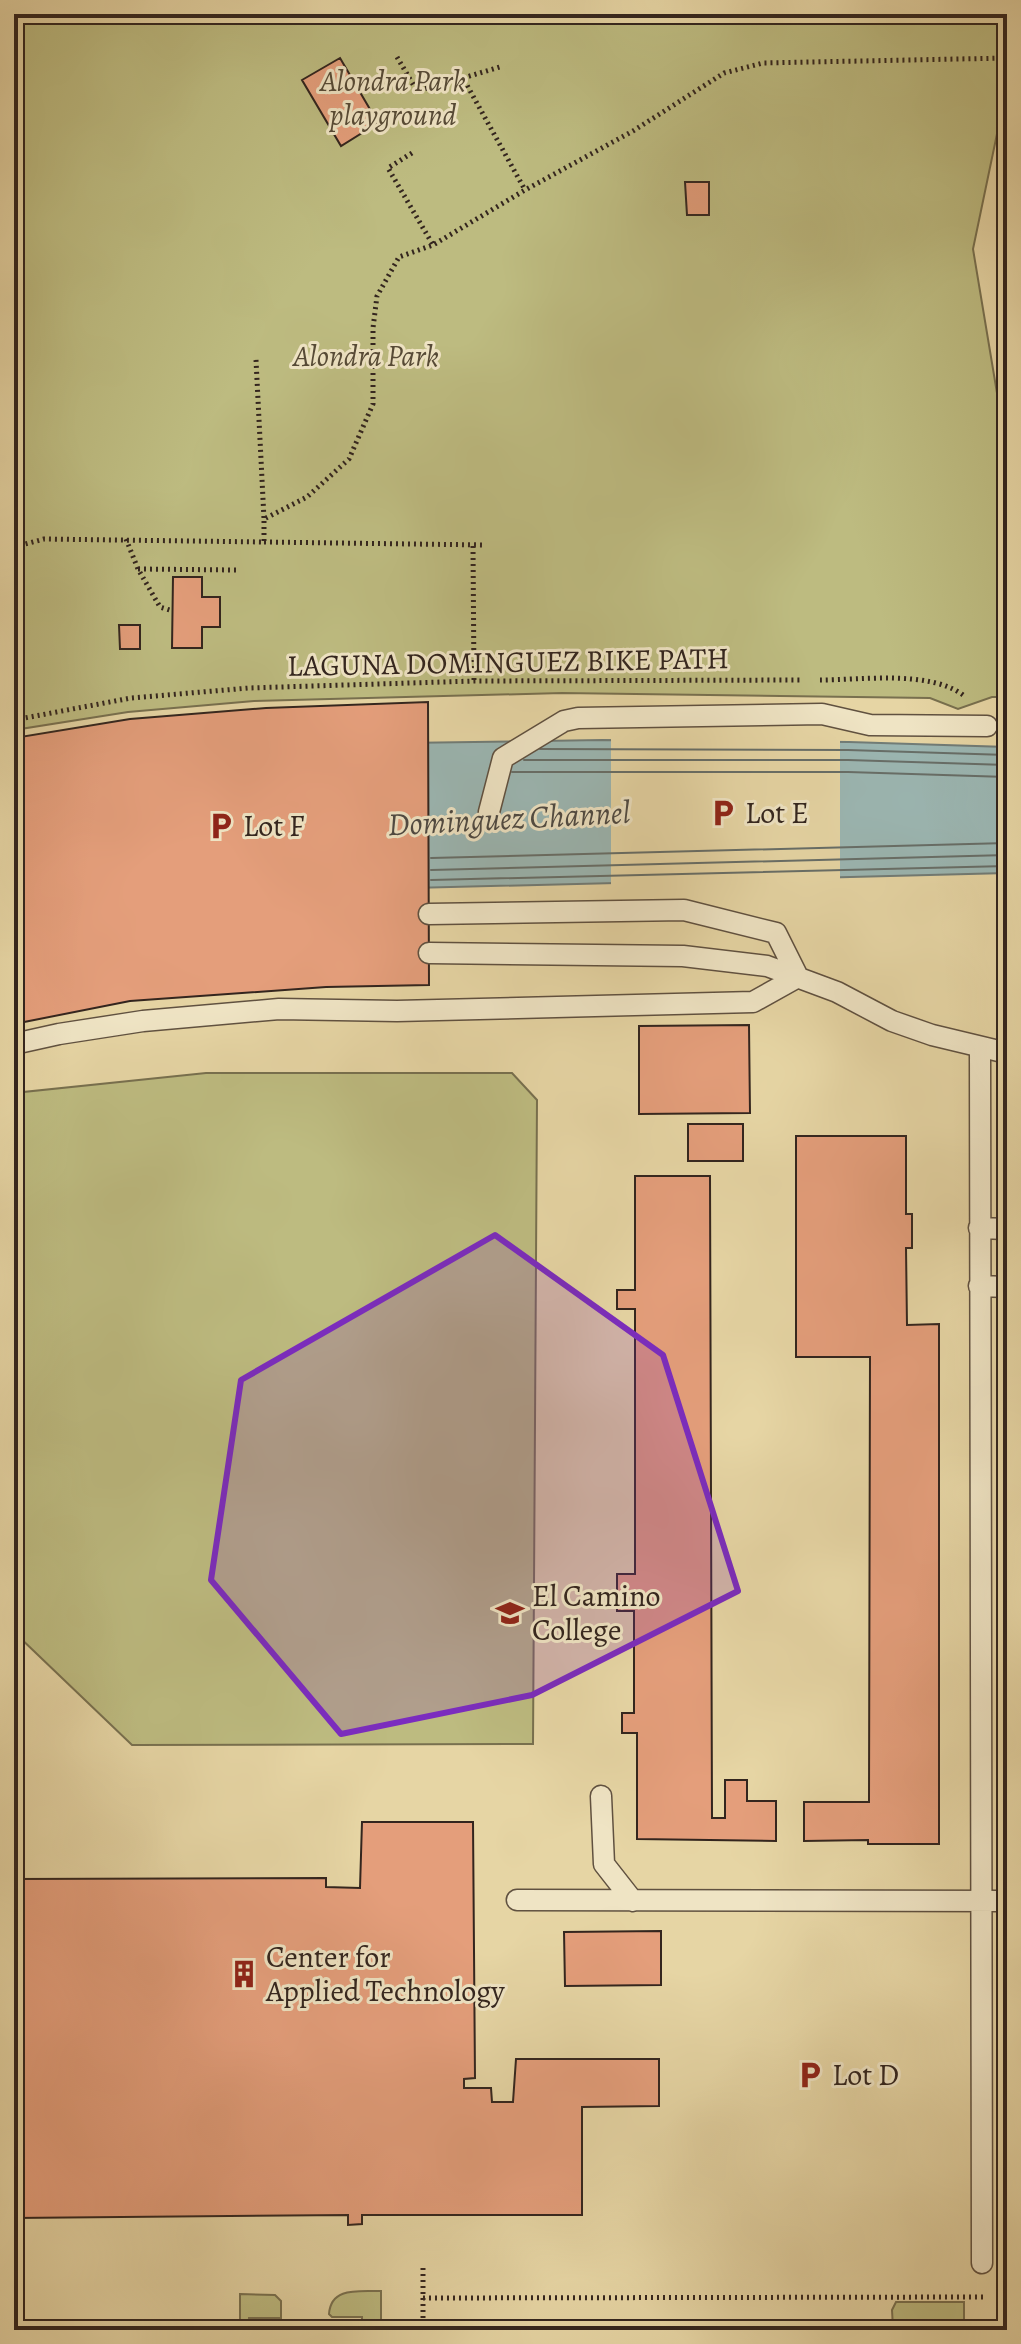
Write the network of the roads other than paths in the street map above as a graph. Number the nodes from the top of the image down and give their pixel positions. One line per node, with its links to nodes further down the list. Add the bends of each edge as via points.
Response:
1 (987, 726): 2 (lane, via 870,725 822,714 578,718 503,758)
2 (489, 812)
3 (429, 914): 5 (lane, via 684,910 776,933)
4 (429, 953): 5 (lane, via 683,956 767,966)
5 (798, 977): 6 (lane, via 753,1002 279,1009 143,1021); 7 (lane, via 892,1021)
6 (14, 1044)
7 (980, 1048): 8 (lane); 9 (lane)
8 (1007, 1053)
9 (979, 1228): 10 (lane); 11 (lane)
10 (1007, 1229)
11 (979, 1286): 12 (lane); 17 (lane)
12 (1007, 1287)
13 (601, 1796): 15 (lane, via 604,1864)
14 (517, 1900): 15 (lane)
15 (633, 1901): 17 (lane)
16 (1007, 1901): 17 (lane)
17 (981, 1902): 18 (lane)
18 (982, 2263)

